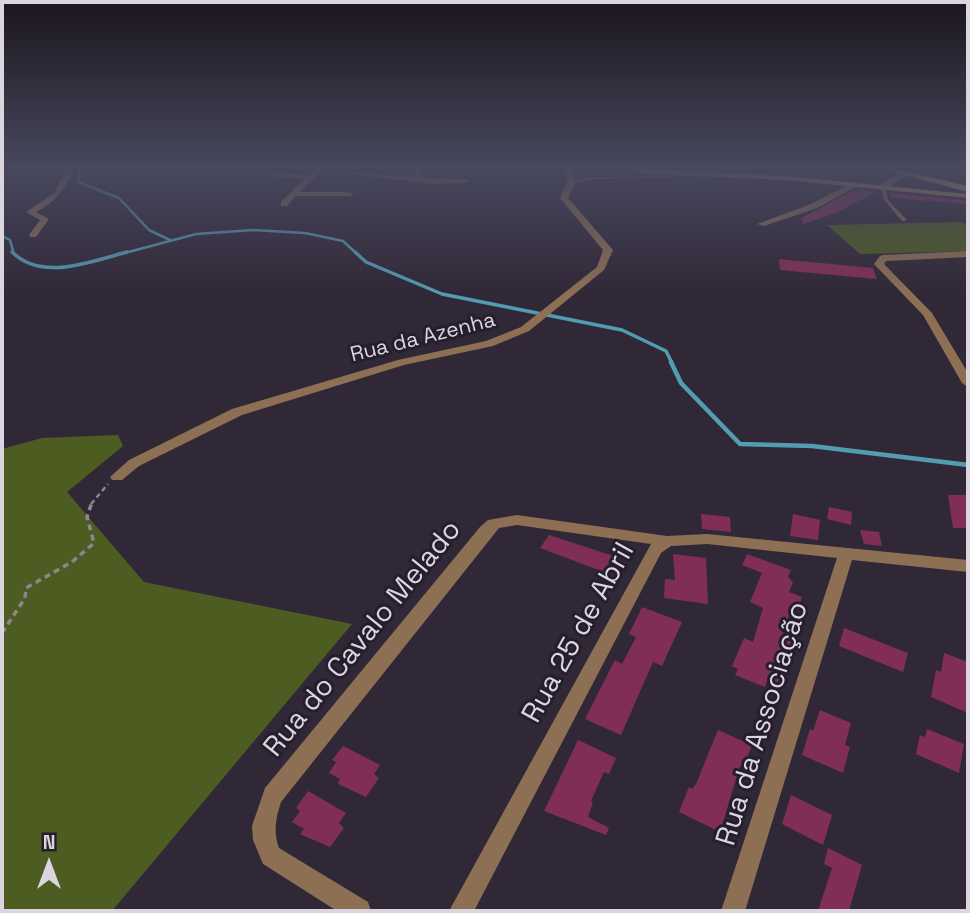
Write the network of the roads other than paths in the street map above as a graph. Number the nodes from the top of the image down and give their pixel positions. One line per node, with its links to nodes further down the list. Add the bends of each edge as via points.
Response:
1 (35, 210): 7 (street, via 30,212 45,219)
2 (574, 210): 10 (street, Rua da Azenha, via 608,250 601,268 525,329 489,344 402,362 237,412 134,463)
3 (803, 210): 6 (street)
4 (895, 210): 5 (lane)
5 (904, 220)
6 (761, 224)
7 (33, 235)
8 (968, 254): 9 (street, via 883,258 879,264 927,313)
9 (968, 383)
10 (117, 477)
11 (667, 541): 12 (street, Rua 25 de Abril, via 706,539); 14 (street, Rua do Cavalo Melado, via 517,520 494,524 486,531 273,795 267,810 263,841 271,856); 15 (street, Rua 25 de Abril, via 655,549)
12 (846, 554): 13 (street, Rua 25 de Abril); 16 (street, Rua da Associação)
13 (968, 566)
14 (359, 911)
15 (461, 911)
16 (733, 911)

